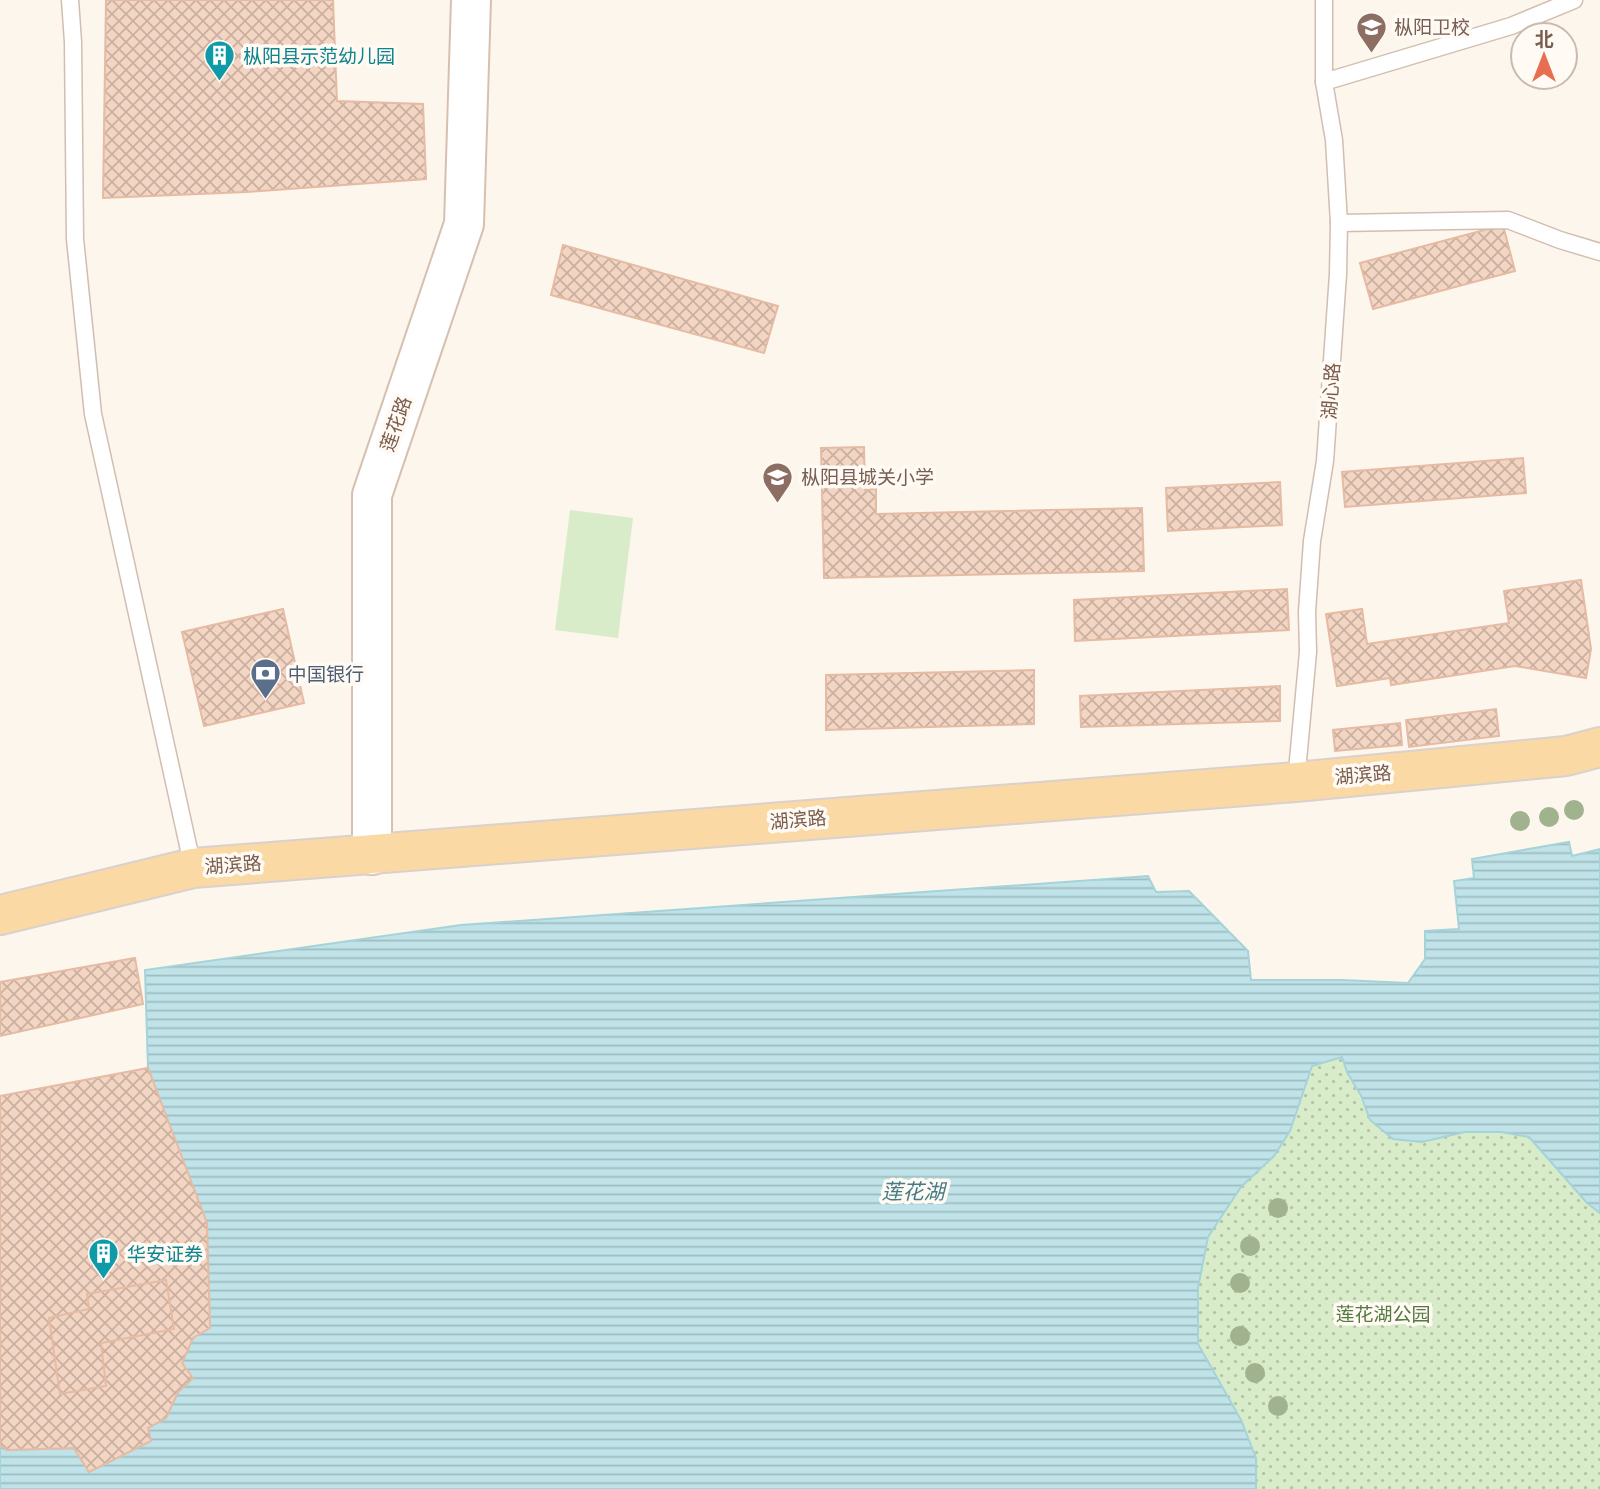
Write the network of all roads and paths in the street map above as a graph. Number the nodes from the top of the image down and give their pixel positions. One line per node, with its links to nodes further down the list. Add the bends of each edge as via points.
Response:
1 (70, 0): 11 (lane, via 75,239 93,414)
2 (471, 0): 10 (main road, 莲花路, via 464,224 372,495)
3 (1324, 0): 5 (lane, 湖心路)
4 (1574, 0): 5 (lane, via 1511,26)
5 (1324, 82): 6 (lane, 湖心路, via 1334,140)
6 (1339, 223): 7 (lane, via 1508,219); 9 (lane, 湖心路, via 1333,361 1325,461 1312,541)
7 (1600, 252)
8 (1600, 747): 9 (main road, 湖滨路, via 1566,756)
9 (1296, 782): 10 (main road, 湖滨路)
10 (372, 855): 11 (main road, 湖滨路)
11 (193, 868): 12 (main road, 湖滨路)
12 (0, 915)

